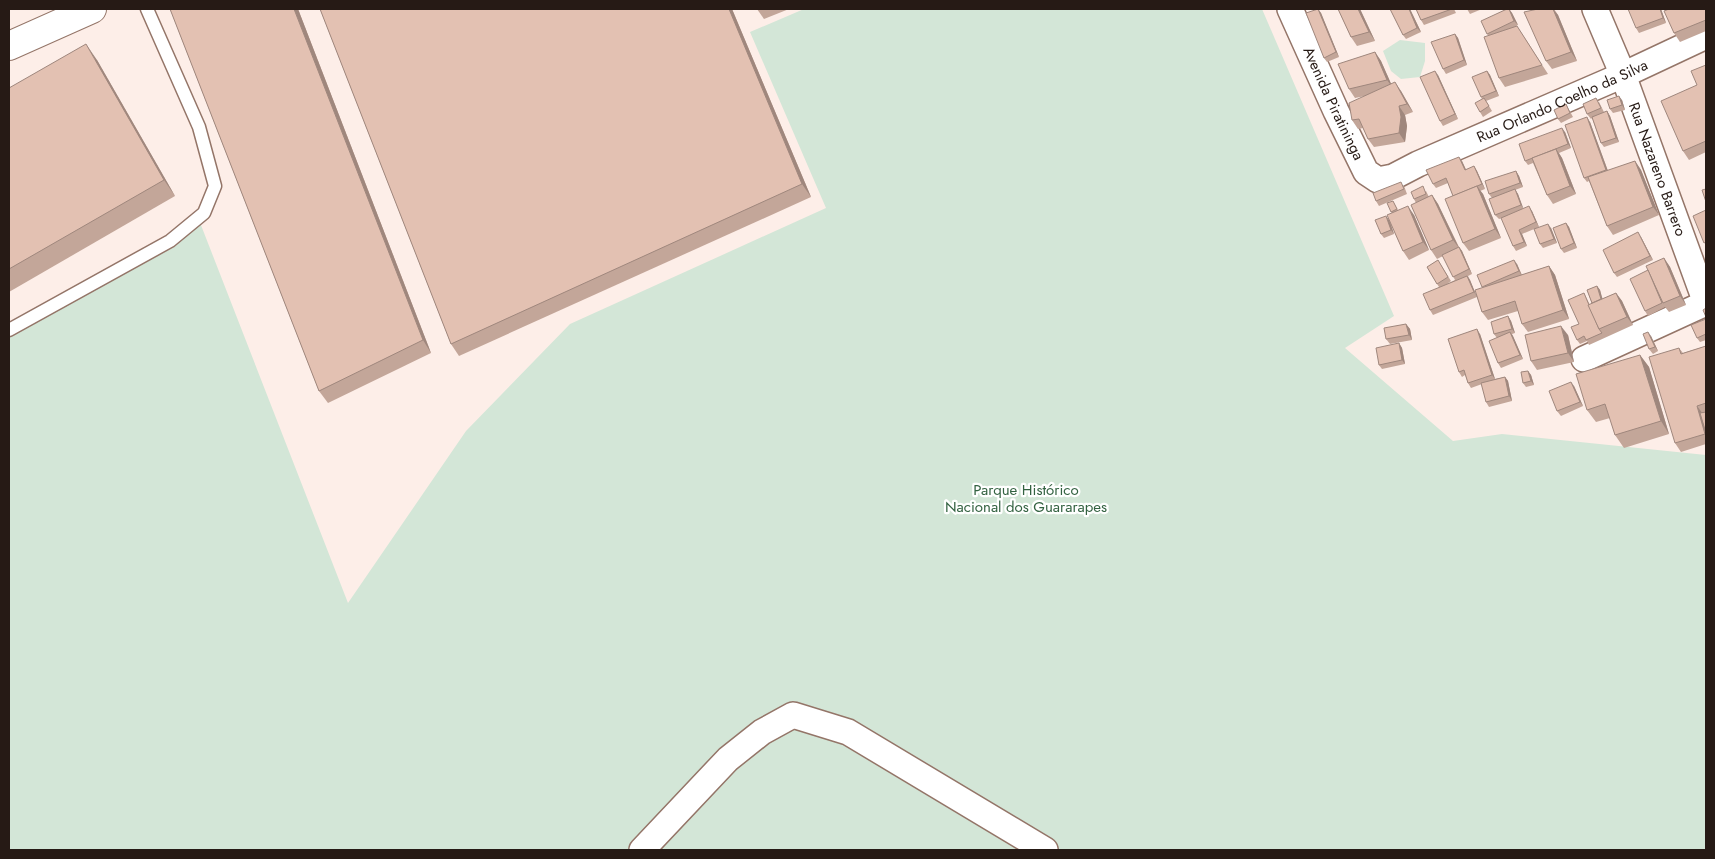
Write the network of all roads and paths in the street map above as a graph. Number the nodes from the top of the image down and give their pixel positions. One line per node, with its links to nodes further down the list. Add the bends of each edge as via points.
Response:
1 (92, 9): 6 (street)
2 (147, 9): 10 (lane, via 200,127 214,186 204,213 170,241)
3 (1290, 9): 8 (street, Avenida Piratininga, via 1366,172 1378,180 1393,177)
4 (1595, 9): 7 (street, Rua Nazareno Barrero)
5 (1706, 36): 7 (street, Rua Orlando Coelho da Silva)
6 (9, 46)
7 (1623, 75): 8 (street, Rua Orlando Coelho da Silva); 9 (street, Rua Nazareno Barrero)
8 (1418, 164)
9 (1706, 303): 11 (street)
10 (9, 330)
11 (1584, 359)
12 (642, 850): 13 (street, via 728,759 762,732 793,715 848,732)
13 (1045, 850)

